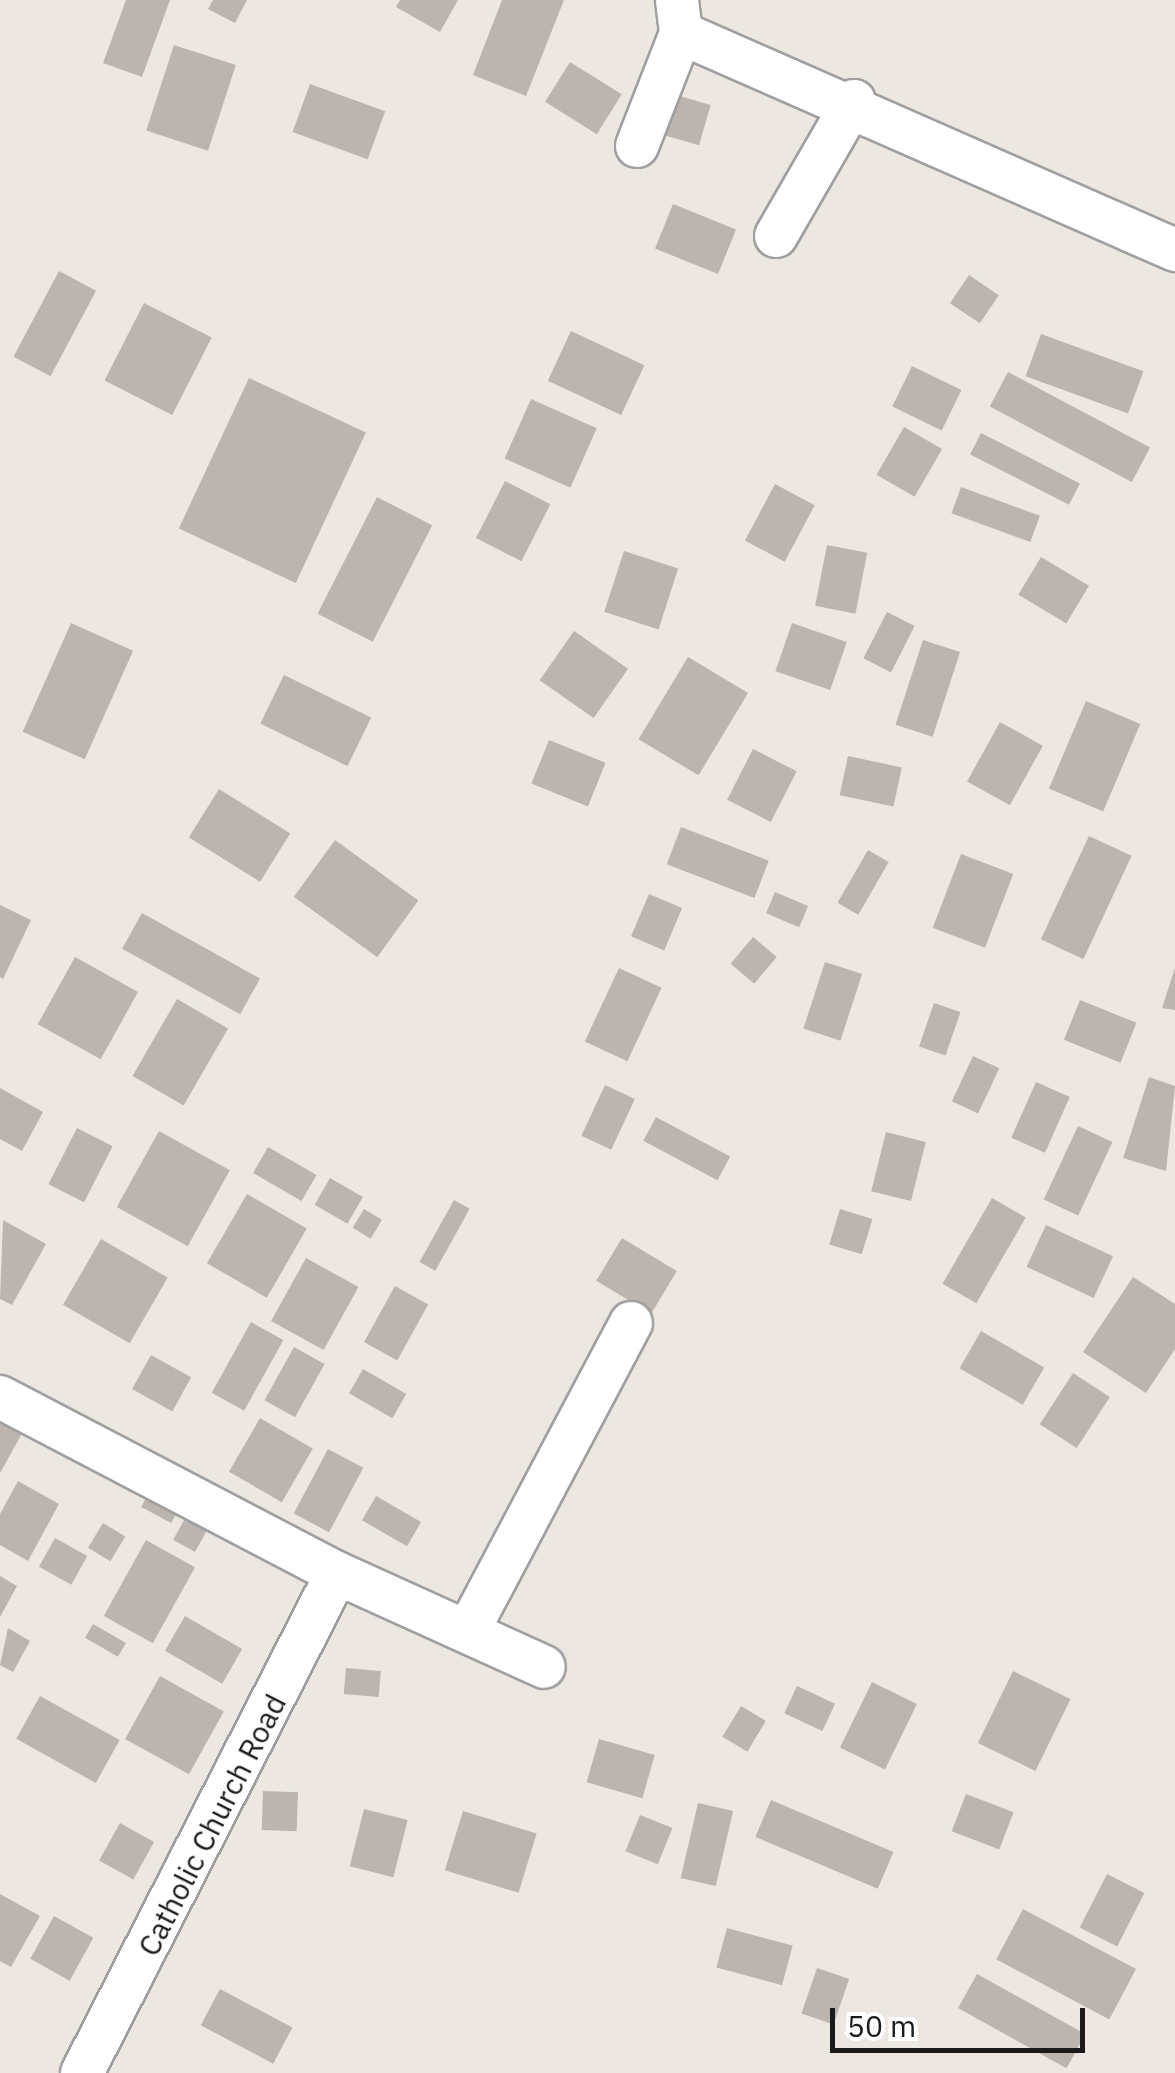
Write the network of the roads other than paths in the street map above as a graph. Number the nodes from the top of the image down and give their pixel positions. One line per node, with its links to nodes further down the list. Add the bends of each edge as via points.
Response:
1 (679, 16): 2 (street); 3 (street)
2 (854, 101): 4 (street); 5 (street)
3 (637, 146)
4 (776, 236)
5 (1175, 250)
6 (631, 1324): 9 (street)
7 (0, 1396): 8 (street)
8 (337, 1574): 9 (street); 11 (street, Catholic Church Road)
9 (470, 1627): 10 (street)
10 (544, 1667)
11 (82, 2073)

